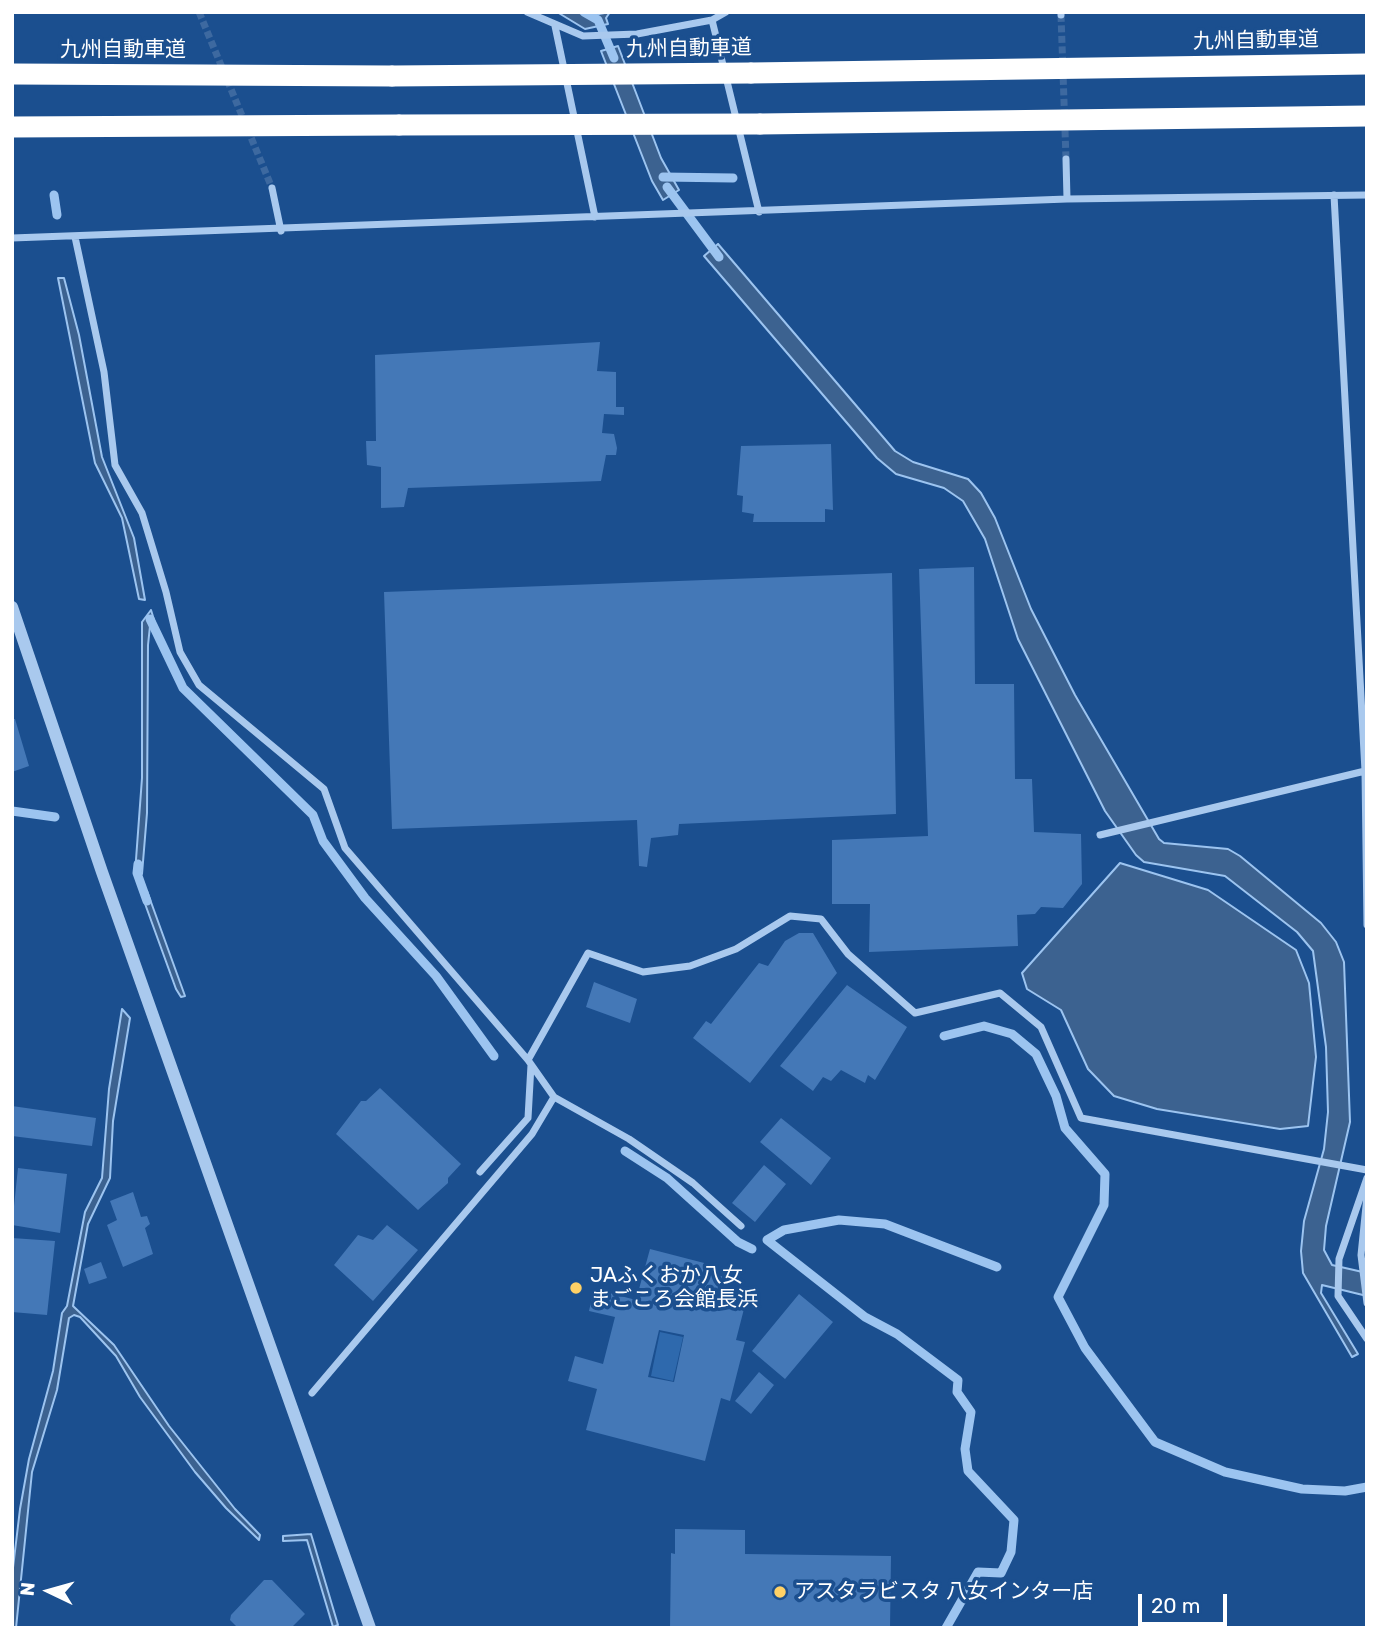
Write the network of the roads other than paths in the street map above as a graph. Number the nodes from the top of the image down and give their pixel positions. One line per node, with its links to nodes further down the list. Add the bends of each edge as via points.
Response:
1 (527, 12): 4 (street)
2 (726, 12): 3 (street)
3 (712, 20): 4 (street, via 583,36); 14 (street)
4 (555, 26): 15 (street)
5 (1367, 64): 6 (highway, 九州自動車道, bridge, via 392,76)
6 (12, 74)
7 (1367, 117): 8 (highway, bridge)
8 (12, 127)
9 (1066, 159): 13 (street)
10 (272, 188): 16 (street)
11 (1334, 195): 12 (street); 13 (street); 20 (street)
12 (1367, 195)
13 (1066, 199): 14 (street)
14 (759, 212): 15 (street)
15 (596, 217): 16 (street)
16 (281, 231): 17 (street)
17 (75, 237): 18 (street); 23 (street, via 104,372 115,465 142,513 180,652 200,685 324,789 345,848)
18 (12, 238)
19 (12, 607): 33 (street)
20 (1365, 771): 21 (street); 22 (street)
21 (1100, 835)
22 (1367, 925)
23 (529, 1062): 24 (street); 25 (street, via 588,953 643,972 690,967 736,949 790,916 821,919 848,954 915,1013 1000,993 1041,1027 1082,1118); 26 (street, via 528,1118)
24 (554, 1097): 29 (street, via 629,1139 692,1183); 32 (street, via 532,1134)
25 (1367, 1170)
26 (480, 1172)
27 (1367, 1178): 31 (street, via 1339,1259 1338,1296)
28 (1367, 1196): 30 (street, via 1361,1255)
29 (741, 1226)
30 (1367, 1303)
31 (1367, 1339)
32 (312, 1393)
33 (369, 1628)

